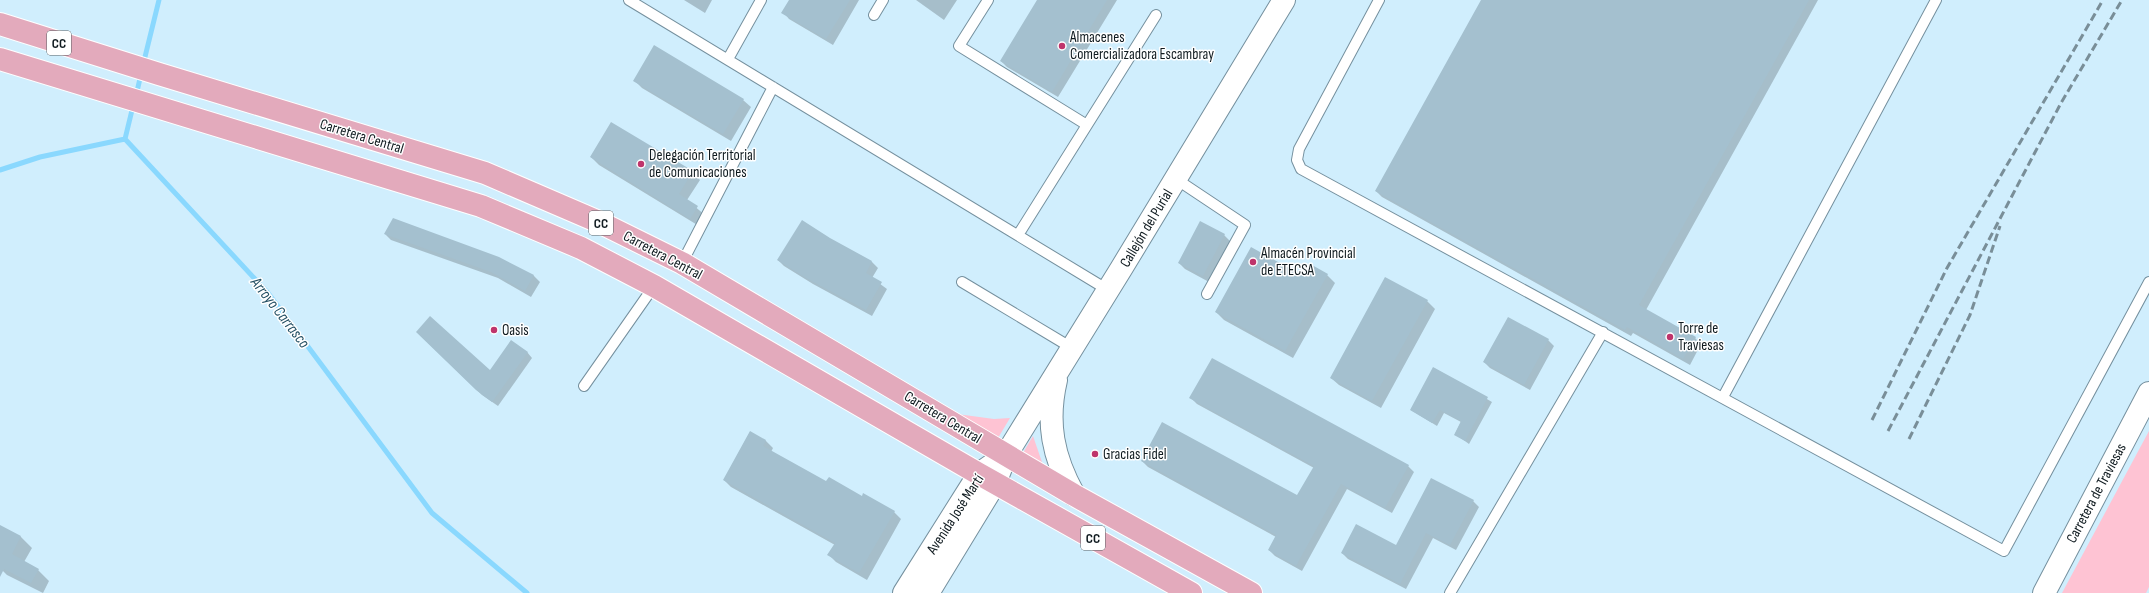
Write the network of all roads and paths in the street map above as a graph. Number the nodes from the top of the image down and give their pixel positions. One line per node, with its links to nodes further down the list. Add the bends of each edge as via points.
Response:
1 (629, 0): 12 (lane)
2 (761, 0): 12 (lane)
3 (883, 0): 8 (lane)
4 (988, 0): 14 (lane, via 959,46)
5 (1284, 0): 15 (street, Callejón del Purial)
6 (1379, 0): 23 (lane, via 1299,149 1298,160 1301,169)
7 (1936, 0): 28 (lane)
8 (874, 15)
9 (1156, 15): 14 (lane)
10 (0, 24): 17 (main road, Carretera Central / CC, via 485,173 599,222)
11 (0, 59): 20 (main road, Carretera Central / CC, via 481,206 581,248)
12 (728, 59): 13 (lane)
13 (774, 87): 16 (lane); 17 (lane)
14 (1087, 125): 16 (lane)
15 (1176, 179): 21 (street, Callejón del Purial); 22 (lane, via 1245,225)
16 (1018, 236): 21 (lane)
17 (682, 263): 20 (main road); 29 (main road, Carretera Central / CC)
18 (962, 282): 24 (lane)
19 (2149, 282): 28 (lane, via 2004,551)
20 (654, 286): 26 (lane); 30 (main road, Carretera Central / CC)
21 (1108, 290): 24 (street, Callejón del Purial)
22 (1207, 294)
23 (1603, 332): 28 (lane); 36 (lane)
24 (1072, 348): 25 (street, Callejón del Purial)
25 (1059, 369): 29 (street, Callejón del Purial); 31 (street, via 1052,399 1052,435 1061,471)
26 (584, 386)
27 (2149, 393): 37 (street, Carretera de Traviesas)
28 (1723, 397)
29 (1006, 455): 30 (street, Avenida José Martí); 31 (main road, Carretera Central / CC)
30 (987, 479): 32 (street, Avenida José Martí); 33 (street, Avenida José Martí); 34 (main road, Carretera Central / CC)
31 (1074, 495): 35 (main road, Carretera Central / CC)
32 (904, 593)
33 (928, 593)
34 (1191, 593)
35 (1251, 593)
36 (1450, 593)
37 (2044, 593)

